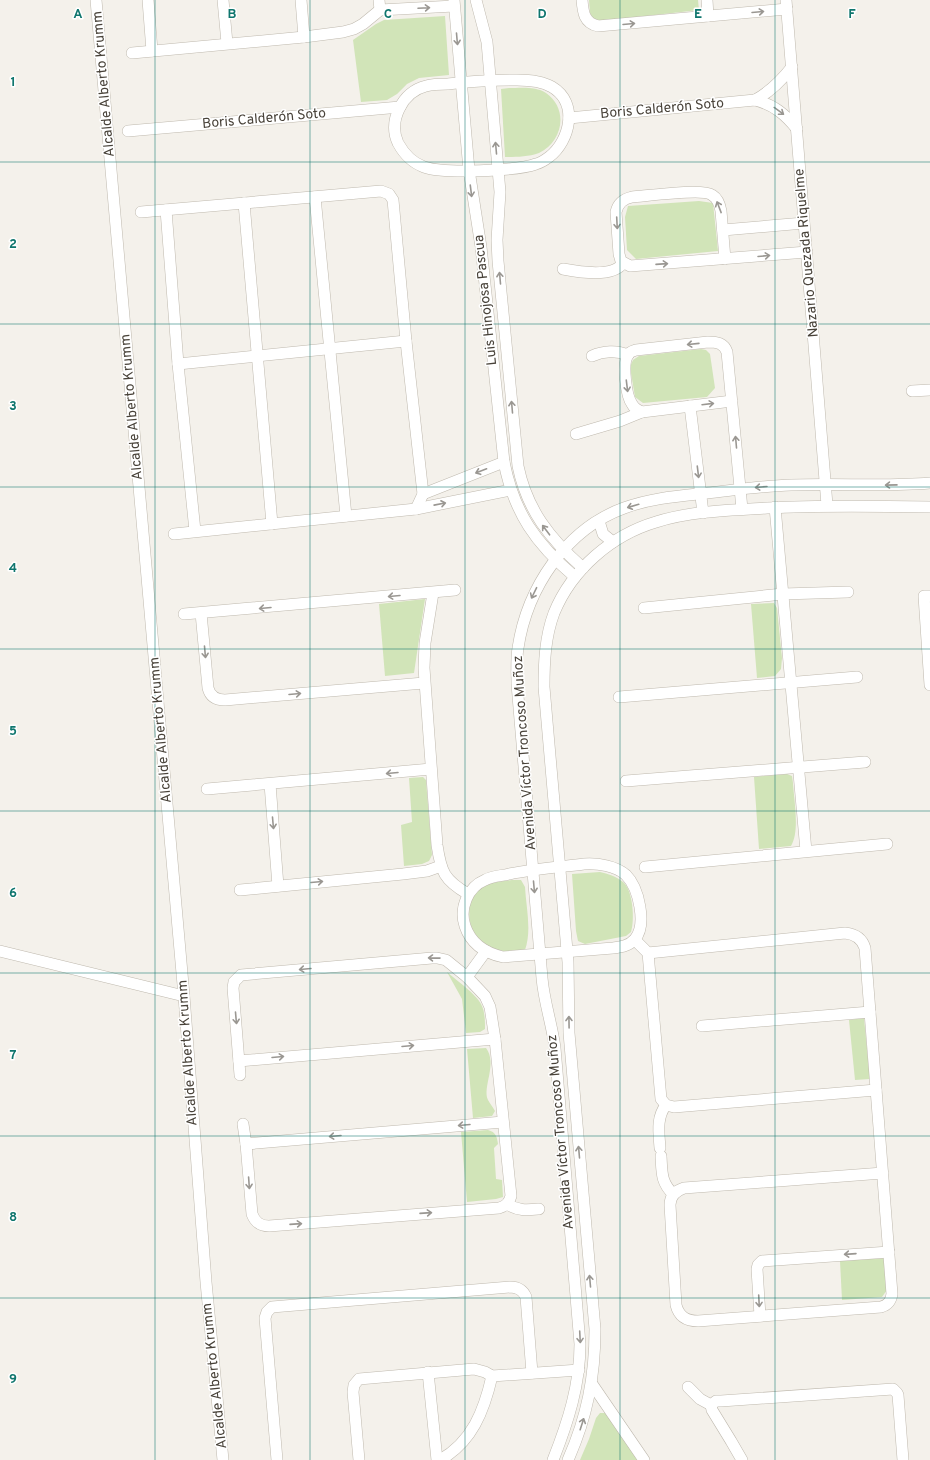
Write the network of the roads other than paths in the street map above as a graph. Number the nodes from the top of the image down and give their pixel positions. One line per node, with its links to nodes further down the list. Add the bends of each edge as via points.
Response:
1 (96, 0): 106 (street, Alcalde Alberto Krumm)
2 (148, 0): 14 (street)
3 (223, 0): 13 (street)
4 (301, 0): 12 (street)
5 (476, 0): 17 (street, Luis Hinojosa Pascua, via 487,42)
6 (582, 0): 11 (street, one-way to 11, via 584,14 594,26)
7 (706, 0): 11 (street)
8 (454, 3): 10 (street, one-way to 8); 18 (street, Luis Hinojosa Pascua, one-way to 18)
9 (786, 4): 11 (street, one-way to 9); 16 (street, Nazario Quezada Riquelme)
10 (379, 5): 12 (street, via 363,24 354,29)
11 (708, 16)
12 (304, 37): 13 (street)
13 (226, 43): 14 (street)
14 (152, 51): 15 (street)
15 (132, 53)
16 (792, 67): 19 (street, Boris Calderón Soto, via 778,84); 22 (street, Nazario Quezada Riquelme)
17 (490, 81): 18 (street); 21 (street, via 528,80 546,84 560,94); 24 (street, Luis Hinojosa Pascua, one-way to 17)
18 (460, 82): 20 (street, via 426,86 411,94); 25 (street, Luis Hinojosa Pascua)
19 (755, 100): 21 (street, Boris Calderón Soto); 22 (street, Boris Calderón Soto, one-way to 22, via 773,106)
20 (400, 107): 23 (street, Boris Calderón Soto); 25 (street, via 394,125 395,134 402,151 408,157 415,163 432,169)
21 (569, 118): 24 (street, via 566,136 549,157 535,164)
22 (797, 129): 30 (street, Nazario Quezada Riquelme)
23 (128, 131)
24 (498, 169): 25 (street); 67 (street, Luis Hinojosa Pascua, one-way to 24, via 531,506 518,466 498,261)
25 (469, 170): 48 (street, Luis Hinojosa Pascua, one-way to 48, via 481,247)
26 (315, 197): 27 (street); 36 (street, via 381,191 392,196); 37 (street)
27 (244, 203): 28 (street); 39 (street)
28 (166, 210): 29 (street); 41 (street)
29 (141, 212)
30 (804, 223): 31 (street); 32 (street, Nazario Quezada Riquelme)
31 (723, 230): 33 (street); 34 (street, one-way to 34, via 719,205 707,192 627,198 619,204 616,212 619,254)
32 (807, 252): 33 (street, one-way to 32); 50 (street, Nazario Quezada Riquelme)
33 (725, 259): 34 (street, one-way to 33, via 633,266)
34 (623, 263): 35 (street, via 612,271 590,273)
35 (563, 269)
36 (406, 341): 37 (street); 53 (street)
37 (329, 349): 39 (street); 61 (street)
38 (628, 354): 40 (street, via 609,352); 44 (street, one-way to 38, via 727,352 722,344 708,342 636,350); 46 (street, one-way to 46, via 624,370 628,394 632,405)
39 (256, 356): 41 (street); 63 (street)
40 (592, 356)
41 (178, 364): 64 (street)
42 (930, 390): 43 (street)
43 (912, 391)
44 (732, 401): 45 (street, one-way to 44); 51 (street, one-way to 44)
45 (690, 406): 46 (street); 54 (street, one-way to 54)
46 (642, 412): 47 (street)
47 (576, 434)
48 (504, 462): 52 (street, Luis Hinojosa Pascua); 53 (street, one-way to 53)
49 (930, 483): 50 (street, Avenida Víctor Troncoso Muñoz, one-way to 50)
50 (826, 484): 51 (street, Avenida Víctor Troncoso Muñoz, one-way to 51); 55 (street, Nazario Quezada Riquelme)
51 (740, 489): 54 (street, Avenida Víctor Troncoso Muñoz); 59 (street)
52 (511, 490): 58 (street, one-way to 52); 68 (street, Luis Hinojosa Pascua, via 528,525)
53 (423, 494): 58 (street)
54 (701, 494): 60 (street); 62 (street, Avenida Víctor Troncoso Muñoz, one-way to 62, via 634,505)
55 (827, 505): 56 (street, Avenida Víctor Troncoso Muñoz); 57 (street, Avenida Víctor Troncoso Muñoz)
56 (775, 507): 59 (street, Avenida Víctor Troncoso Muñoz); 74 (street)
57 (930, 507)
58 (416, 509): 61 (street)
59 (742, 509): 60 (street, Avenida Víctor Troncoso Muñoz)
60 (703, 513): 66 (street, Avenida Víctor Troncoso Muñoz, via 657,521)
61 (346, 516): 63 (street)
62 (599, 521): 66 (street, via 603,534); 67 (street, Avenida Víctor Troncoso Muñoz)
63 (272, 524): 64 (street)
64 (195, 532): 65 (street)
65 (174, 534)
66 (613, 542): 69 (street, Avenida Víctor Troncoso Muñoz)
67 (563, 550): 68 (street, Avenida Víctor Troncoso Muñoz); 69 (street, Luis Hinojosa Pascua)
68 (555, 560): 70 (street, Luis Hinojosa Pascua); 95 (street, Avenida Víctor Troncoso Muñoz, one-way to 95, via 535,590 523,621 517,650 517,684)
69 (583, 568): 70 (street, Avenida Víctor Troncoso Muñoz)
70 (575, 577): 93 (street, Avenida Víctor Troncoso Muñoz, via 561,597 554,614 546,642 544,671)
71 (455, 590): 73 (street)
72 (848, 592): 74 (street)
73 (433, 593): 77 (street, one-way to 77); 81 (street, via 425,643)
74 (783, 594): 76 (street); 80 (street)
75 (930, 596): 82 (street, via 924,596)
76 (644, 608)
77 (201, 613): 78 (street); 81 (street, one-way to 81, via 208,688 210,694 217,699)
78 (184, 614)
79 (857, 677): 80 (street)
80 (791, 682): 83 (street); 85 (street)
81 (424, 683): 86 (street)
82 (930, 685)
83 (619, 697)
84 (865, 762): 85 (street)
85 (798, 767): 87 (street); 91 (street)
86 (431, 770): 88 (street, one-way to 88); 92 (street)
87 (626, 781)
88 (270, 784): 89 (street); 96 (street, one-way to 96)
89 (206, 790)
90 (887, 844): 91 (street)
91 (806, 852): 94 (street)
92 (441, 866): 96 (street, one-way to 92, via 403,874 427,871); 98 (street, via 443,873 453,884)
93 (560, 867): 95 (street, Avenida Víctor Troncoso Muñoz); 99 (street, Avenida Víctor Troncoso Muñoz, via 593,864 609,867 626,875 638,897 641,922); 102 (street, Avenida Víctor Troncoso Muñoz)
94 (645, 867)
95 (532, 870): 98 (street, Avenida Víctor Troncoso Muñoz, via 485,879); 104 (street, Avenida Víctor Troncoso Muñoz, one-way to 104)
96 (278, 886): 97 (street)
97 (240, 890)
98 (468, 894): 101 (street, via 464,915 466,930 479,948)
99 (634, 940): 102 (street, via 622,947); 103 (street)
100 (0, 951): 106 (street)
101 (486, 951): 104 (street, via 503,957); 105 (street)
102 (567, 952): 104 (street); 122 (street, Avenida Víctor Troncoso Muñoz, one-way to 102, via 569,1033)
103 (648, 953): 107 (street, via 850,933 859,937 865,948); 113 (street, via 661,1099)
104 (541, 955): 123 (street, Avenida Víctor Troncoso Muñoz, via 544,998 553,1033)
105 (467, 977): 109 (street, via 488,1001); 110 (street, one-way to 110, via 446,960 437,958 244,974 238,977 234,985)
106 (184, 996): 132 (street, Alcalde Alberto Krumm, via 206,1282)
107 (870, 1012): 108 (street); 112 (street)
108 (702, 1026)
109 (495, 1039): 110 (street, one-way to 109); 114 (street)
110 (239, 1061): 111 (street)
111 (240, 1075)
112 (876, 1090): 113 (street, via 674,1108); 117 (street)
113 (666, 1105): 118 (street, via 659,1119 663,1179)
114 (503, 1122): 116 (street, one-way to 116); 119 (street, via 511,1196)
115 (244, 1124): 116 (street)
116 (246, 1144): 119 (street, one-way to 119, via 252,1214 258,1223 265,1226 499,1208)
117 (882, 1173): 118 (street, via 684,1188); 121 (street)
118 (673, 1194): 124 (street, via 670,1205 676,1305 679,1314 691,1321)
119 (507, 1204): 120 (street, via 520,1210)
120 (539, 1209)
121 (889, 1252): 124 (street, via 892,1294 891,1300 884,1306); 124 (street, one-way to 124, via 762,1261 758,1265)
122 (592, 1307): 123 (street, via 586,1313); 129 (street, Avenida Víctor Troncoso Muñoz, via 595,1351)
123 (577, 1309): 125 (street, Avenida Víctor Troncoso Muñoz, one-way to 125)
124 (760, 1316)
125 (579, 1370): 127 (street); 137 (street, Avenida Víctor Troncoso Muñoz, via 568,1421)
126 (428, 1372): 128 (street, via 474,1369); 134 (street, via 364,1378 356,1382 353,1392); 135 (street)
127 (532, 1373): 128 (street); 133 (street, via 526,1297 517,1288 503,1287 272,1307 265,1318)
128 (492, 1376): 136 (street, via 483,1410 473,1430 456,1449)
129 (592, 1384): 138 (street, Avenida Víctor Troncoso Muñoz, one-way to 129, via 582,1425); 139 (street)
130 (688, 1387): 131 (street)
131 (711, 1406): 140 (street); 141 (street, via 716,1401 893,1389 898,1396)
132 (224, 1460)
133 (277, 1460)
134 (359, 1460)
135 (437, 1460)
136 (440, 1460)
137 (553, 1460)
138 (568, 1460)
139 (644, 1460)
140 (742, 1460)
141 (903, 1460)

